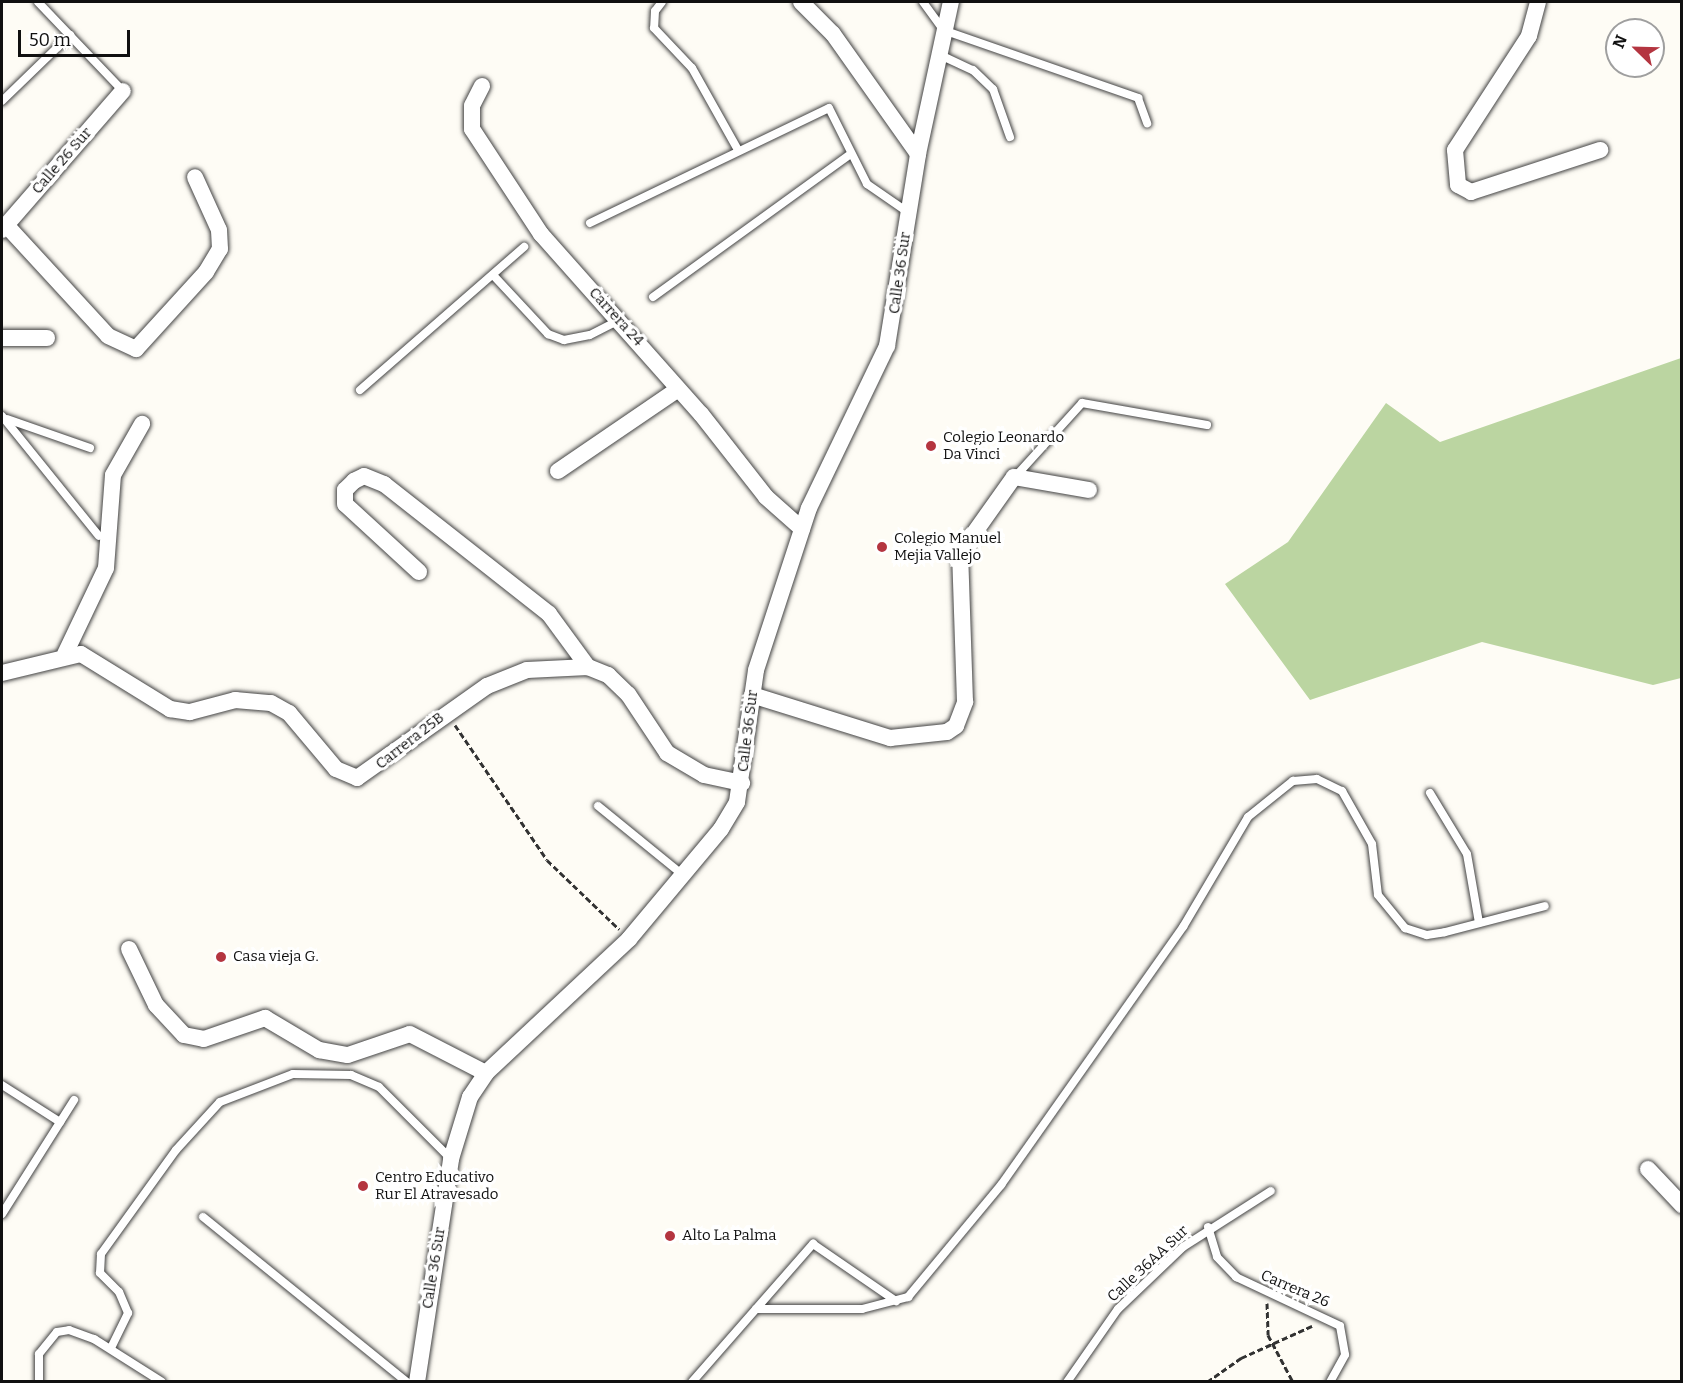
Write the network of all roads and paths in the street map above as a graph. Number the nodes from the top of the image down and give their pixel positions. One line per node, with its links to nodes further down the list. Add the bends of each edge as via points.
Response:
1 (39, 2): 8 (lane)
2 (662, 2): 15 (lane, via 655,11 654,28 699,78)
3 (801, 2): 17 (street, via 833,34)
4 (923, 2): 7 (lane)
5 (951, 2): 7 (street, Calle 36 Sur)
6 (1538, 2): 16 (street, via 1528,36 1455,150 1458,185 1471,192)
7 (943, 30): 9 (street, Calle 36 Sur); 13 (lane, via 1138,98)
8 (70, 35): 11 (lane); 12 (lane)
9 (937, 54): 14 (lane, via 973,70 993,89); 17 (street, Calle 36 Sur)
10 (482, 86): 26 (street, Carrera 24, via 472,106 472,129 541,234)
11 (123, 91): 22 (street, Calle 26 Sur)
12 (2, 101)
13 (1147, 123)
14 (1010, 137)
15 (738, 150): 18 (lane, via 829,108); 21 (lane)
16 (1600, 150)
17 (918, 154): 20 (street, Calle 36 Sur)
18 (849, 156): 20 (lane, via 867,184); 25 (lane)
19 (195, 177): 22 (street, via 219,230 220,249 206,272 136,349 108,336)
20 (909, 213): 38 (street, Calle 36 Sur, via 887,346)
21 (590, 223)
22 (4, 228)
23 (524, 247): 24 (lane)
24 (493, 275): 26 (lane, via 548,334 564,340 590,335); 30 (lane)
25 (653, 297)
26 (619, 320): 29 (street, Carrera 24)
27 (2, 338): 28 (street)
28 (47, 338)
29 (678, 389): 35 (street); 38 (street, Carrera 24, via 766,497)
30 (360, 390)
31 (4, 417): 34 (lane); 39 (lane)
32 (142, 424): 41 (street, via 111,483 106,568)
33 (1207, 425): 36 (lane, via 1082,403)
34 (90, 448)
35 (558, 471)
36 (1014, 477): 37 (street); 44 (street, via 960,553 965,702 956,726 938,736 890,738)
37 (1089, 490)
38 (802, 530): 44 (street, Calle 36 Sur)
39 (99, 536)
40 (419, 572): 42 (street, via 345,504 343,498 354,481 364,476 384,484 549,614)
41 (65, 654): 43 (street, Carrera 25B); 45 (street, Carrera 25B, via 94,658 171,709 190,712 235,700 271,703 289,713 346,777 368,773)
42 (588, 667): 45 (street, Carrera 25B, via 527,670 487,686); 46 (street, via 608,675 628,694 654,738 682,765)
43 (2, 673)
44 (752, 695): 46 (street, Calle 36 Sur)
45 (447, 713): 52 (path, via 547,860)
46 (742, 783): 49 (street, Calle 36 Sur, via 731,814)
47 (1430, 793): 51 (lane, via 1467,854)
48 (598, 806): 49 (lane)
49 (683, 876): 52 (street, Calle 36 Sur)
50 (1545, 906): 51 (lane)
51 (1479, 923): 66 (lane, via 1427,935 1405,928 1378,895 1372,844 1342,791 1317,779 1293,781 1248,817 1183,927 1002,1185 908,1297)
52 (629, 939): 54 (street, Calle 36 Sur)
53 (129, 949): 54 (street, via 156,1005 184,1035 204,1039 265,1018 320,1050 348,1056 410,1034)
54 (486, 1073): 58 (street, Calle 36 Sur, via 462,1113)
55 (2, 1085): 57 (lane)
56 (74, 1100): 57 (lane)
57 (60, 1122): 62 (lane)
58 (451, 1159): 70 (lane, via 379,1087 351,1075 293,1074 220,1102 176,1149 101,1254 100,1273 119,1292 128,1313); 74 (street, Calle 36 Sur)
59 (1648, 1169): 61 (street)
60 (1271, 1191): 64 (lane, Calle 36AA Sur)
61 (1682, 1205)
62 (2, 1214)
63 (203, 1217): 73 (lane)
64 (1208, 1227): 65 (lane, Carrera 26, via 1225,1268); 76 (lane, Calle 36AA Sur, via 1118,1309)
65 (1268, 1292): 68 (lane, Carrera 26); 69 (path, via 1266,1323)
66 (896, 1301): 67 (lane, via 862,1310); 67 (lane, via 813,1244)
67 (756, 1309): 75 (lane)
68 (1331, 1319): 69 (path); 79 (lane, Carrera 26, via 1346,1346)
69 (1273, 1343): 77 (path); 78 (path)
70 (111, 1348): 71 (lane, via 81,1333 57,1332 39,1354); 72 (lane)
71 (39, 1382)
72 (162, 1382)
73 (407, 1382)
74 (417, 1382)
75 (692, 1382)
76 (1067, 1382)
77 (1207, 1382)
78 (1293, 1382)
79 (1330, 1382)

